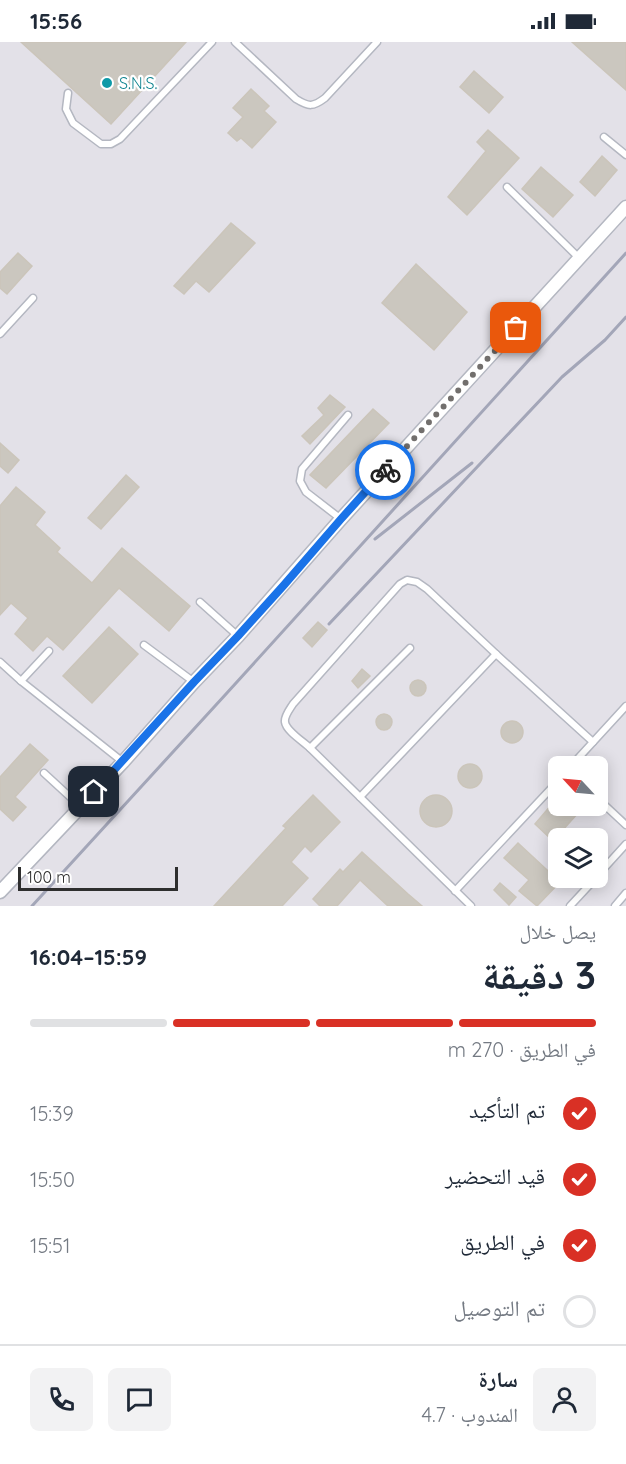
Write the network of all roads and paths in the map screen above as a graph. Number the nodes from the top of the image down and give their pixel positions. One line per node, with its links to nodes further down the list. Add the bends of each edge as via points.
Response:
1 (212, 42): 4 (lane, via 111,144 101,144 73,123 66,109)
2 (235, 42): 3 (lane, via 306,105 326,98)
3 (377, 42)
4 (68, 93)
5 (603, 137): 6 (lane)
6 (626, 155)
7 (507, 187): 9 (lane)
8 (626, 207): 9 (street)
9 (579, 258): 13 (street)
10 (33, 298): 11 (lane)
11 (0, 334)
12 (348, 415): 13 (lane, via 302,469 300,481 306,492)
13 (341, 519): 15 (street)
14 (200, 602): 15 (lane)
15 (238, 636): 22 (street)
16 (144, 645): 22 (lane)
17 (410, 648): 25 (lane)
18 (49, 651): 21 (lane)
19 (496, 654): 24 (lane); 25 (lane, via 427,589 407,580 287,714 288,729); 30 (lane)
20 (0, 662): 21 (lane)
21 (21, 681): 27 (lane)
22 (194, 682): 27 (street)
23 (626, 706): 24 (lane)
24 (593, 742): 26 (lane)
25 (310, 748): 30 (lane)
26 (580, 756)
27 (123, 762): 31 (street)
28 (44, 773): 31 (lane)
29 (548, 792): 37 (lane)
30 (360, 797): 37 (lane)
31 (81, 807): 38 (street)
32 (608, 808): 33 (lane)
33 (626, 825)
34 (626, 844): 35 (lane)
35 (608, 864)
36 (586, 888): 41 (lane)
37 (455, 891): 40 (lane)
38 (0, 892)
39 (626, 894): 42 (lane)
40 (471, 906)
41 (570, 906)
42 (615, 906)

